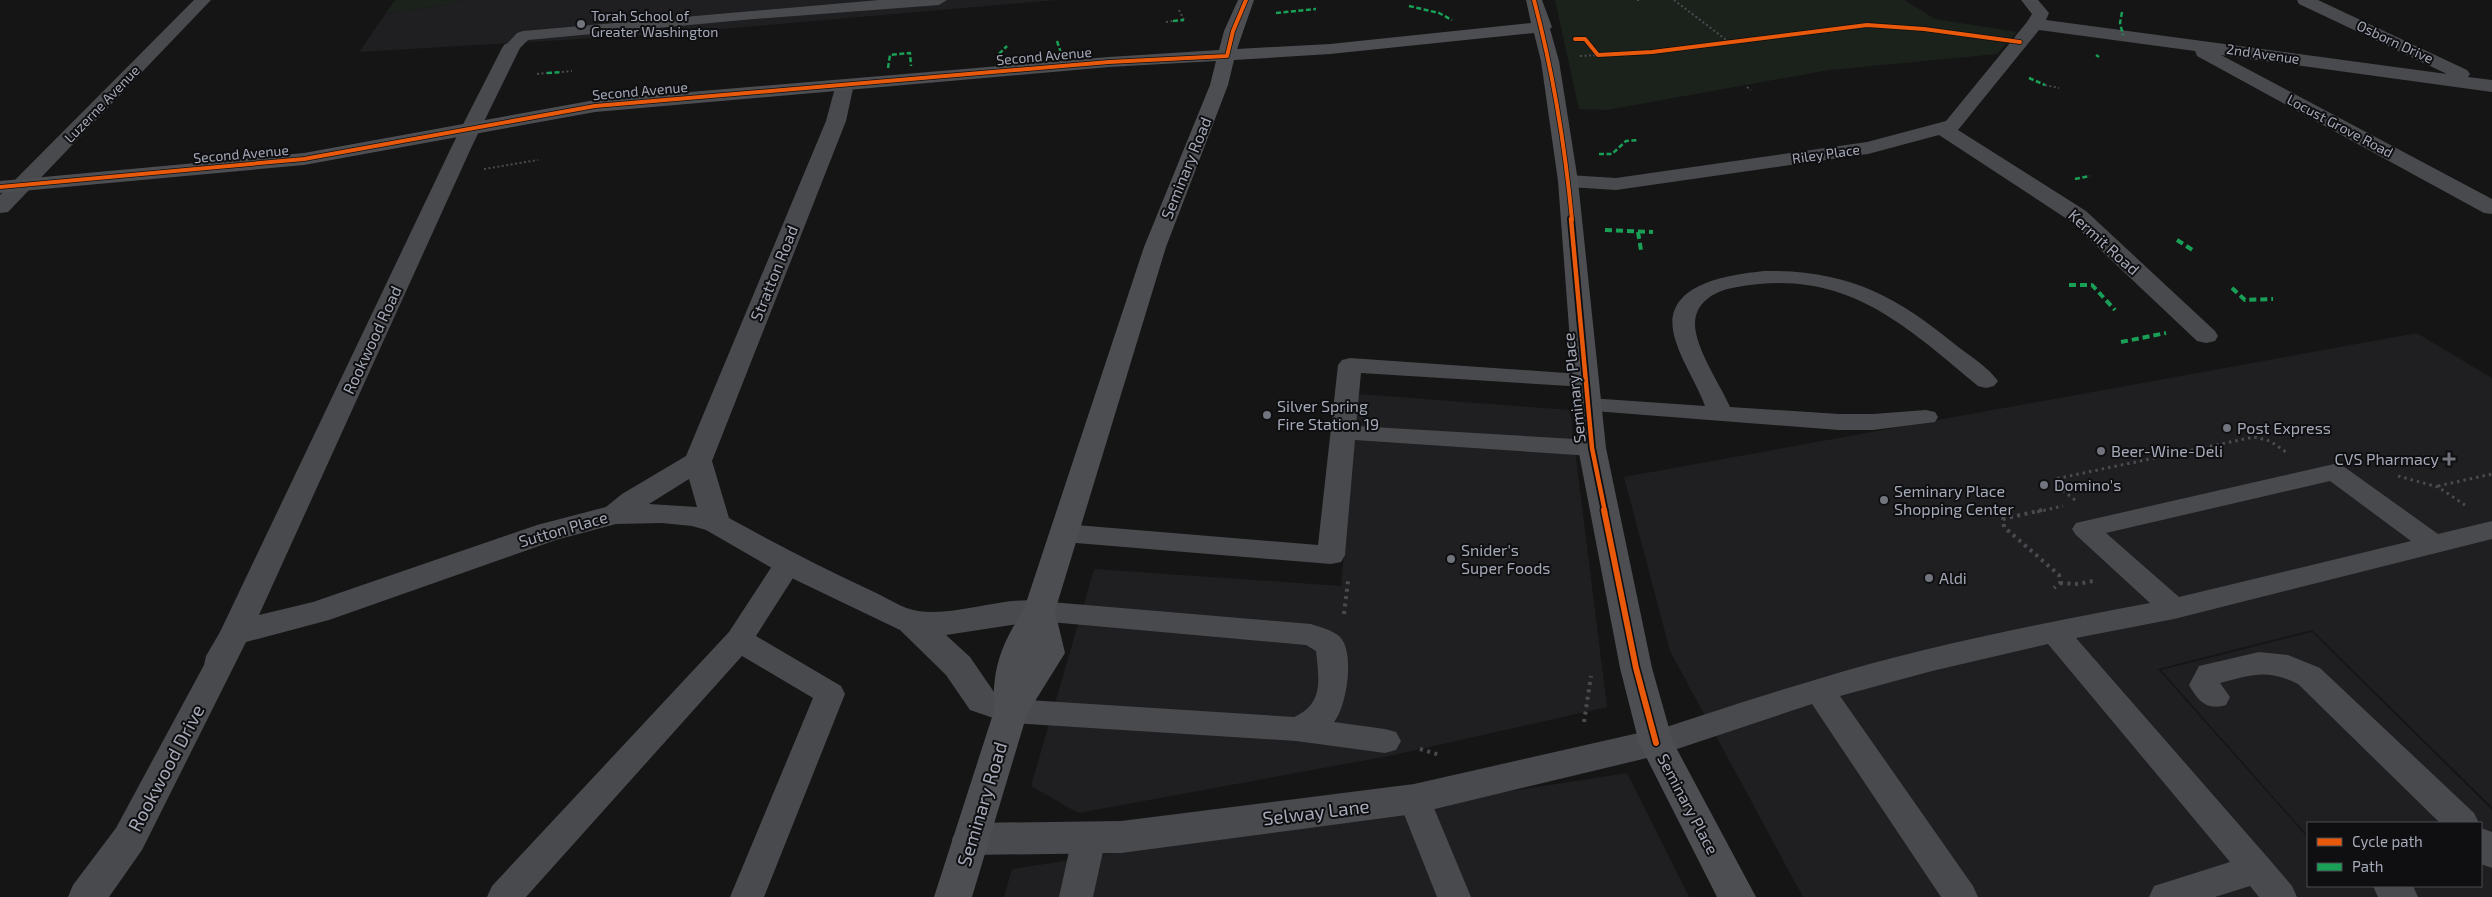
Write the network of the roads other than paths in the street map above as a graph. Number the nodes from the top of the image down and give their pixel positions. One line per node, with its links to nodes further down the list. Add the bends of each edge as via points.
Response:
1 (203, 0): 18 (street, Luzerne Avenue)
2 (939, 0): 7 (lane)
3 (1246, 0): 12 (street, Seminary Road)
4 (1534, 0): 9 (street)
5 (2029, 0): 8 (street, via 2041,13)
6 (2304, 0): 14 (street, Osborn Drive)
7 (773, 6): 11 (lane, via 523,36)
8 (2035, 24): 10 (street, 2nd Avenue); 16 (street, Riley Place, via 1953,125)
9 (1543, 27): 12 (street); 17 (street, Seminary Place)
10 (2189, 44): 14 (street, 2nd Avenue); 21 (street, Locust Grove Road)
11 (511, 48): 15 (street, Rookwood Road)
12 (1227, 56): 13 (street, Second Avenue, via 1108,62); 34 (street, Seminary Road, via 1216,94 1154,247)
13 (844, 84): 15 (street, Second Avenue, via 595,106); 30 (street, Stratton Road, via 836,121)
14 (2489, 85)
15 (472, 127): 18 (street, Second Avenue, via 304,159); 43 (street, Rookwood Road)
16 (1942, 128): 17 (street, Riley Place, via 1868,148 1682,175 1610,184); 22 (street, Kermit Road, via 2078,216)
17 (1568, 181): 23 (street, Seminary Place)
18 (22, 185): 19 (street, Second Avenue); 20 (street, Luzerne Avenue)
19 (0, 187)
20 (0, 207)
21 (2492, 208)
22 (2206, 336)
23 (1586, 380): 25 (street, Seminary Place); 34 (lane, via 1350,365 1331,555)
24 (1986, 381): 26 (lane, via 1886,304 1856,291 1834,283 1798,278 1744,278 1702,292 1690,303 1684,318 1688,344)
25 (1590, 405): 26 (lane); 29 (street, Seminary Place)
26 (1720, 413): 27 (lane, via 1839,422)
27 (1926, 417)
28 (1359, 433): 29 (lane)
29 (1592, 448): 50 (street, Seminary Place, via 1636,668)
30 (698, 461): 31 (street); 32 (street)
31 (616, 514): 32 (street, Sutton Place, via 662,513 694,516); 43 (street, Sutton Place, via 547,532 318,612)
32 (716, 523): 38 (street, Sutton Place)
33 (2492, 530): 35 (lane)
34 (1064, 533): 40 (street, Seminary Road)
35 (2466, 537): 36 (lane); 37 (lane)
36 (2435, 545): 39 (lane); 39 (lane, via 2334,472 2085,528)
37 (2492, 548)
38 (788, 564): 41 (street, Sutton Place); 44 (lane)
39 (2174, 609): 42 (lane)
40 (1040, 611): 41 (street, Sutton Place, via 950,624); 47 (street, Seminary Road, via 1049,653); 48 (lane, via 1311,635 1329,644 1333,661 1330,700 1322,716)
41 (911, 622): 47 (street, Sutton Place, via 958,666 982,702)
42 (2054, 632): 45 (lane); 57 (lane)
43 (235, 633): 59 (street, Rookwood Drive, via 129,839)
44 (739, 640): 60 (lane); 61 (lane, via 830,694)
45 (1819, 690): 50 (lane); 66 (lane)
46 (2215, 697): 52 (lane, via 2204,685 2210,674 2231,669 2259,664 2286,665 2309,676)
47 (1011, 711): 48 (lane); 54 (street, Seminary Road)
48 (1296, 729): 49 (lane)
49 (1385, 741)
50 (1656, 743): 51 (street, Selway Lane); 65 (street, Seminary Place)
51 (1414, 799): 53 (street, Selway Lane, via 1120,837); 64 (lane)
52 (2461, 822)
53 (1089, 838): 54 (street, Selway Lane); 63 (lane)
54 (971, 839): 62 (street, Seminary Road)
55 (2482, 843): 56 (lane)
56 (2492, 853)
57 (2256, 869): 67 (lane); 68 (lane)
58 (2391, 887): 69 (lane)
59 (87, 897)
60 (504, 897)
61 (746, 897)
62 (953, 897)
63 (1076, 897)
64 (1454, 897)
65 (1737, 897)
66 (1961, 897)
67 (2166, 897)
68 (2280, 897)
69 (2400, 897)

